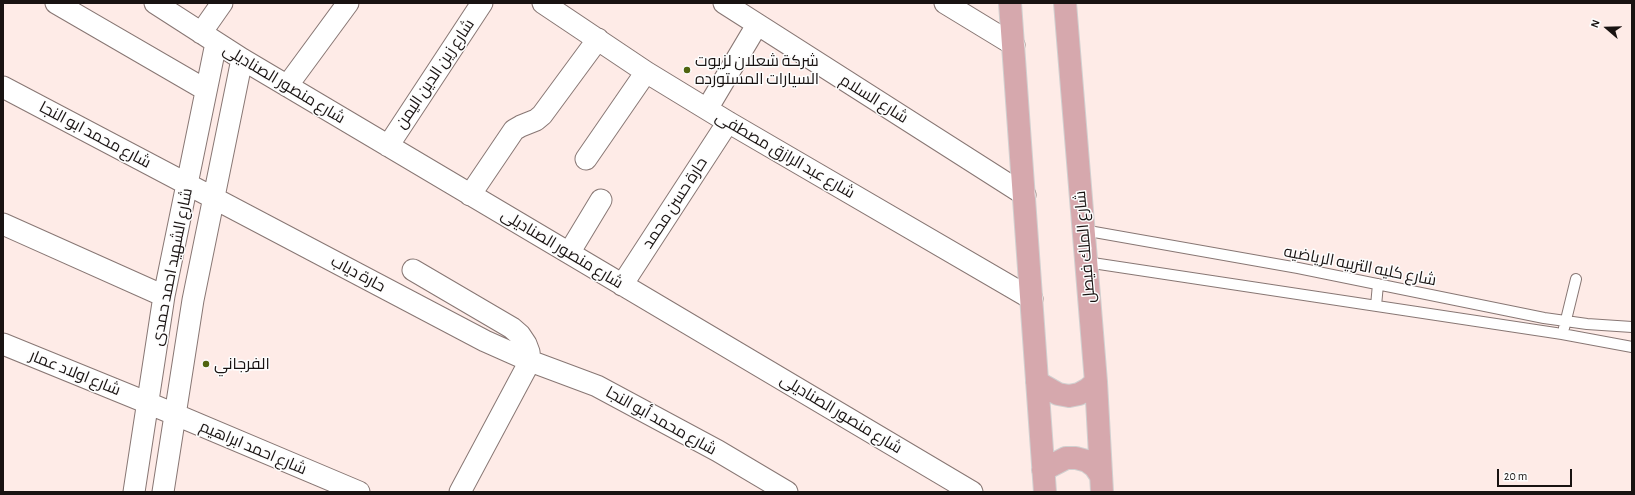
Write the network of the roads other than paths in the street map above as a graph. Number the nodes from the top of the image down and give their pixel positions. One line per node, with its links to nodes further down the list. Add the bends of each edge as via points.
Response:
1 (56, 3): 19 (street)
2 (155, 3): 12 (street, شارع منصور الصناديلى)
3 (222, 3): 12 (street)
4 (348, 3): 17 (street)
5 (482, 3): 22 (street, شارع زين الدين اليمن)
6 (544, 3): 13 (street, شارع عبد الرازق مصطفى)
7 (724, 3): 11 (street, شارع السلام)
8 (945, 3): 14 (street)
9 (1010, 3): 14 (main road)
10 (1065, 3): 30 (main road, شارع الملك فيصل)
11 (757, 25): 20 (street); 26 (street, شارع السلام)
12 (208, 38): 15 (street, شارع منصور الصناديلى); 19 (street, شارع الشهيد احمد حمدى)
13 (598, 39): 16 (street, شارع عبد الرازق مصطفى); 25 (street, via 542,115 514,130)
14 (1014, 45): 26 (main road)
15 (242, 59): 17 (street, شارع منصور الصناديلى); 27 (street, شارع الشهيد احمد حمدى)
16 (646, 72): 20 (street, شارع عبد الرازق مصطفى); 23 (street)
17 (287, 86): 22 (street, شارع منصور الصناديلى)
18 (3, 87): 24 (street, شارع محمد ابو النجا)
19 (206, 90): 24 (street, شارع الشهيد احمد حمدى)
20 (707, 109): 21 (street, شارع عبد الرازق مصطفى)
21 (728, 122): 36 (street, حارة حسن محمد); 38 (street, شارع عبد الرازق مصطفى)
22 (388, 146): 25 (street, شارع منصور الصناديلى)
23 (586, 159)
24 (187, 184): 27 (street, حارة دياب); 37 (street, شارع الشهيد احمد حمدى)
25 (470, 194): 31 (street, شارع منصور الصناديلى)
26 (1025, 195): 38 (main road)
27 (214, 198): 45 (street, حارة دياب, via 468,333); 49 (street, شارع الشهيد احمد حمدى, via 193,300)
28 (601, 200): 31 (street)
29 (3, 224): 37 (street)
30 (1083, 230): 32 (main road, شارع الملك فيصل); 35 (lane, شارع كليه التربيه الرياضيه)
31 (569, 253): 36 (street, شارع منصور الصناديلى)
32 (1086, 262): 39 (lane); 47 (main road, شارع الملك فيصل)
33 (413, 270): 45 (street, via 512,328 526,344)
34 (1576, 279): 40 (lane)
35 (1378, 284): 39 (lane); 40 (lane, شارع كليه التربيه الرياضيه)
36 (622, 285): 57 (street, شارع منصور الصناديلى)
37 (164, 296): 48 (street, شارع الشهيد احمد حمدى)
38 (1032, 299): 46 (main road)
39 (1376, 306): 42 (lane)
40 (1565, 321): 41 (lane, شارع كليه التربيه الرياضيه); 42 (lane)
41 (1632, 327)
42 (1562, 334): 44 (lane)
43 (3, 344): 48 (street, شارع اولاد عمار)
44 (1632, 347)
45 (530, 361): 55 (street); 56 (street, شارع محمد أبو النجا, via 597,386)
46 (1037, 382): 47 (main road, via 1058,394 1069,396 1079,394); 50 (main road)
47 (1096, 382): 51 (main road, شارع الملك فيصل)
48 (148, 403): 49 (street, شارع احمد ابراهيم); 52 (street, شارع الشهيد احمد حمدى)
49 (175, 415): 53 (street, شارع الشهيد احمد حمدى); 54 (street, شارع احمد ابراهيم)
50 (1044, 470): 51 (main road, via 1066,458 1076,458 1095,467); 58 (main road)
51 (1102, 484)
52 (134, 492)
53 (163, 492)
54 (359, 492)
55 (460, 492)
56 (787, 492)
57 (972, 492)
58 (1045, 492)

